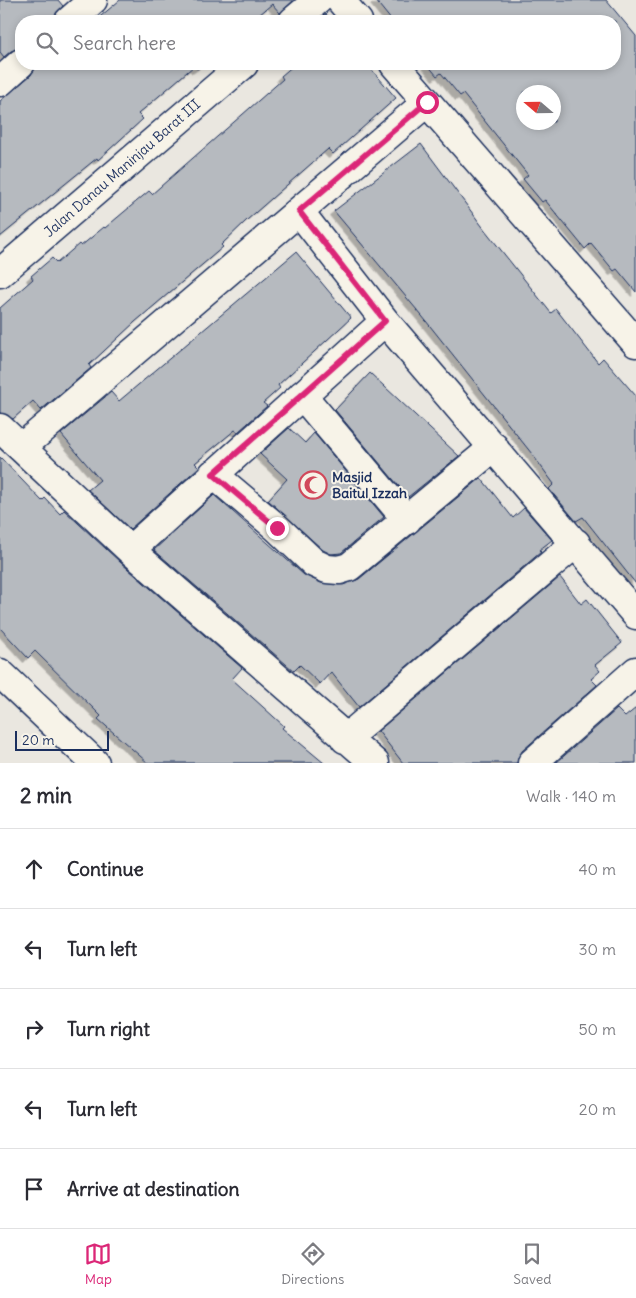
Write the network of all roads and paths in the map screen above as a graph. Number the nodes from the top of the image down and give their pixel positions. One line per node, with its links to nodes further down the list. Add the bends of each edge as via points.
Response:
1 (318, 0): 5 (street)
2 (340, 0): 6 (street)
3 (91, 1): 4 (street)
4 (76, 15)
5 (300, 15)
6 (353, 15)
7 (15, 68): 10 (street)
8 (237, 70): 13 (street, Jalan Danau Maninjau Barat III)
9 (399, 70): 11 (street)
10 (0, 82)
11 (427, 102): 12 (street); 15 (street)
12 (299, 211): 14 (street); 18 (street)
13 (0, 273)
14 (385, 321): 16 (street); 19 (street)
15 (636, 342)
16 (302, 395): 20 (street); 21 (street)
17 (0, 428): 18 (street)
18 (22, 447): 23 (street)
19 (494, 447): 21 (street); 22 (street)
20 (213, 474): 21 (street, via 314,563 327,569 349,567); 23 (street)
21 (406, 520)
22 (576, 543): 24 (street); 27 (street)
23 (130, 550): 27 (street)
24 (636, 615)
25 (636, 671): 30 (street)
26 (0, 673): 28 (street)
27 (345, 739): 29 (street)
28 (95, 763)
29 (375, 763)
30 (532, 763)

